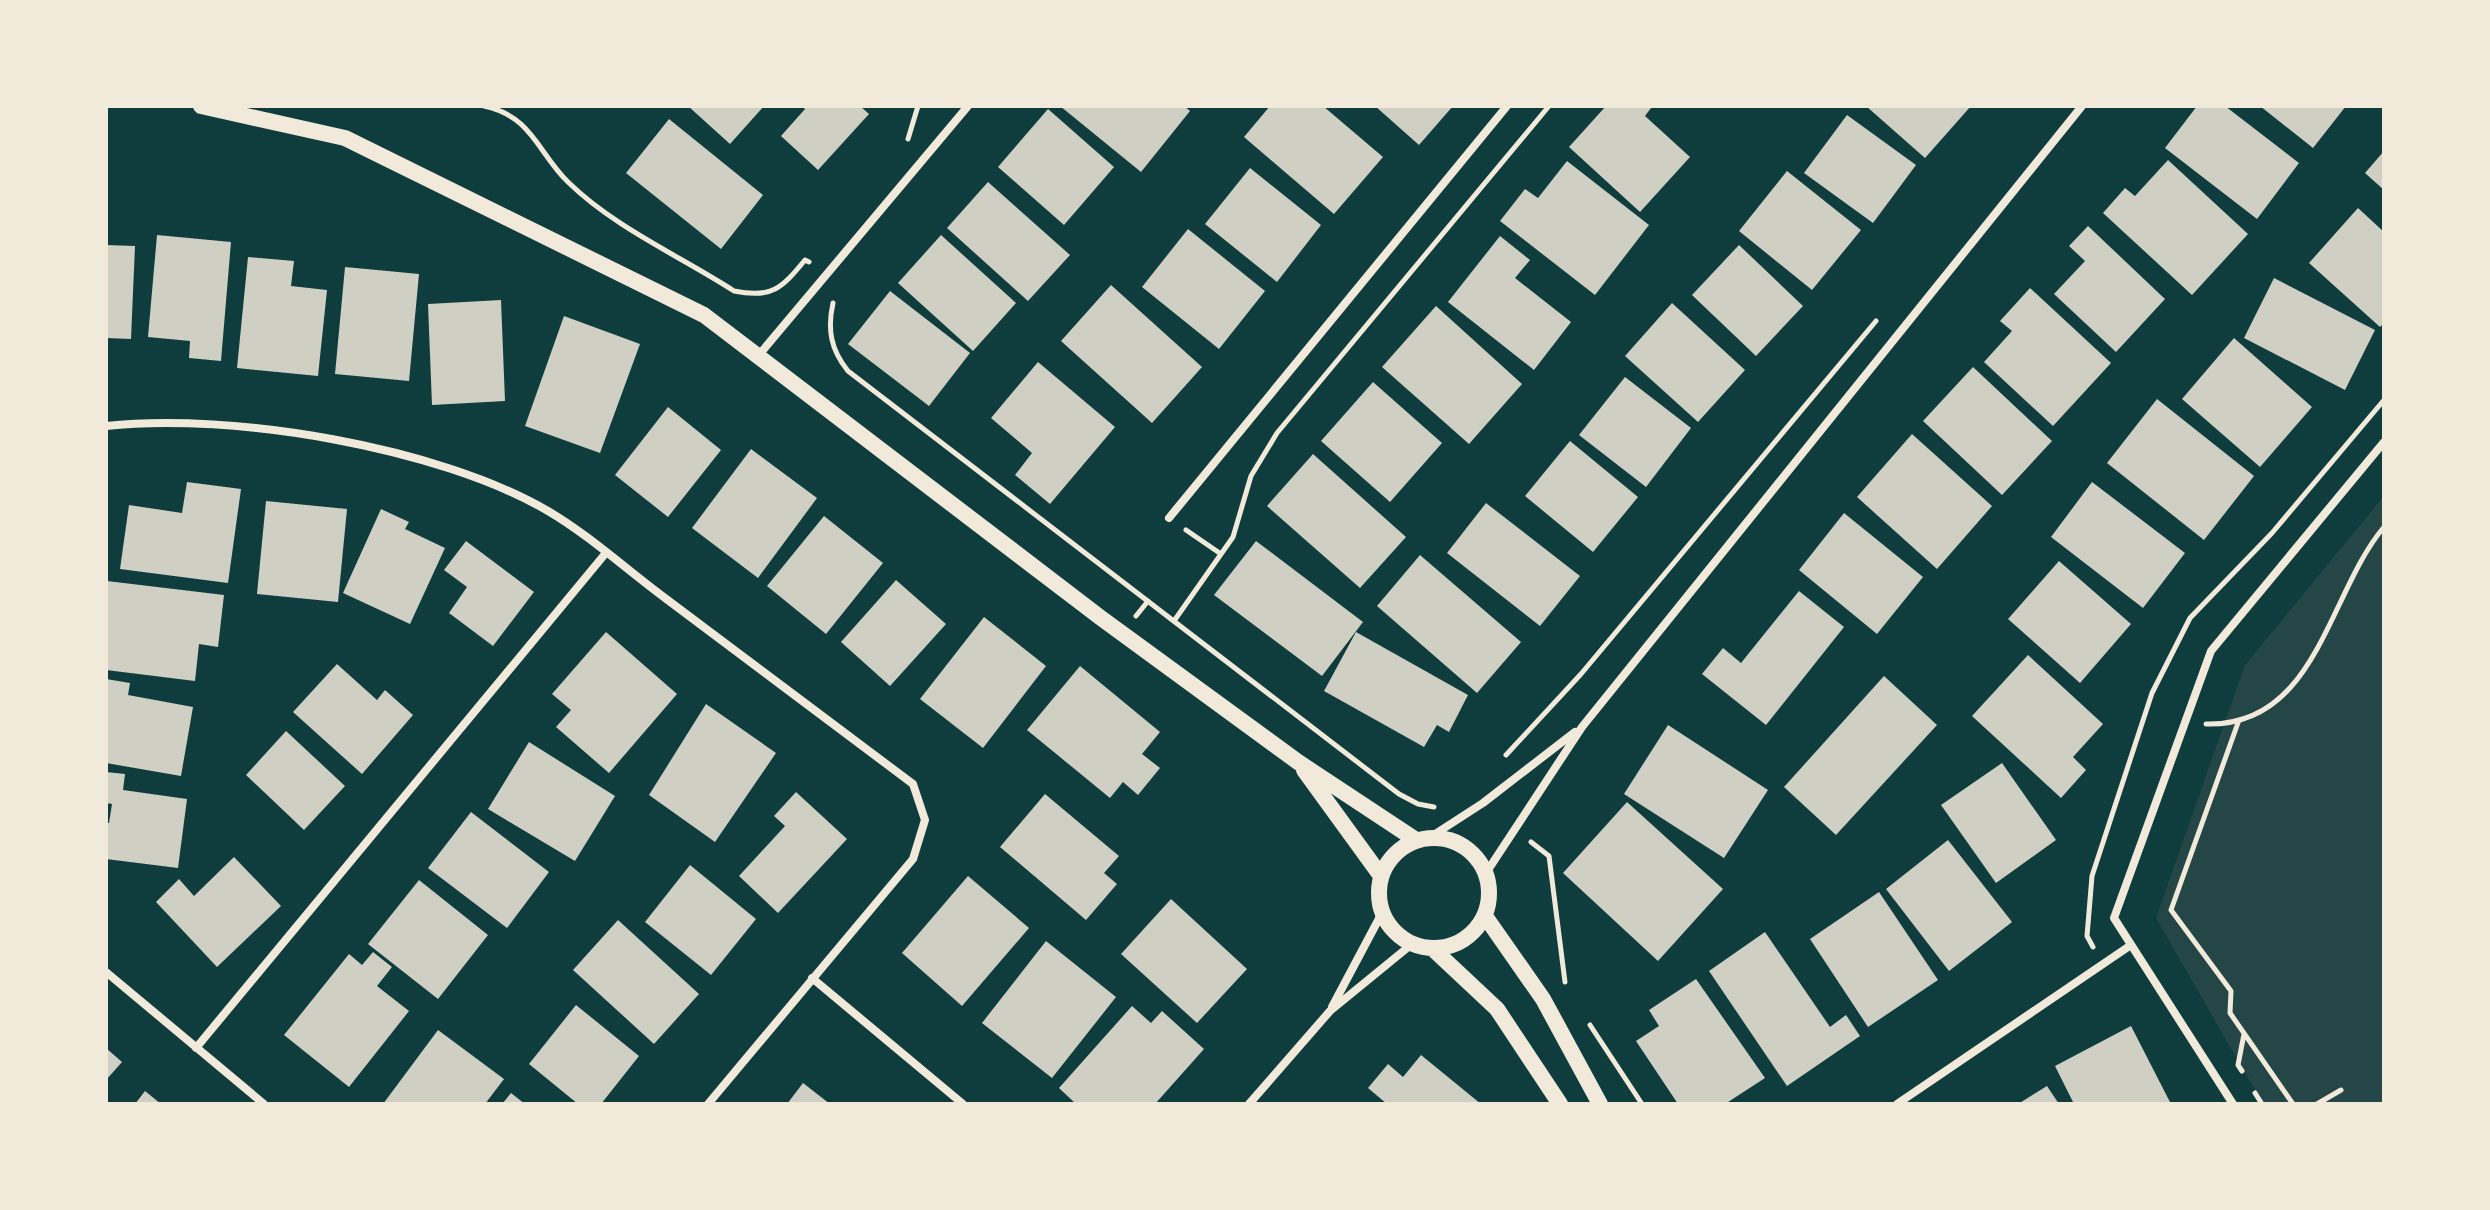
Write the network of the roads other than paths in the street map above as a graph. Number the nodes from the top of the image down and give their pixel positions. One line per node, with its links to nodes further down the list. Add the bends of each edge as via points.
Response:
1 (201, 106): 5 (main road, via 345,138 704,315)
2 (968, 106): 5 (street)
3 (1507, 106): 8 (street)
4 (2082, 106): 10 (street)
5 (758, 356): 11 (main road)
6 (106, 426): 9 (street, via 210,422 394,451 472,477 548,511)
7 (2384, 442): 18 (street, via 2211,651 2114,918)
8 (1169, 518)
9 (605, 554): 21 (street, via 913,784 925,820 913,859); 23 (street)
10 (1582, 727): 12 (street, via 1483,803); 13 (street)
11 (1298, 762): 12 (main road); 14 (main road)
12 (1424, 838): 13 (main road, via 1465,846); 14 (main road, via 1394,853)
13 (1486, 873): 16 (main road, via 1490,895)
14 (1381, 876): 15 (main road)
15 (1382, 913): 17 (main road, via 1393,931); 22 (street)
16 (1485, 916): 19 (main road, via 1473,934); 29 (main road, via 1543,999)
17 (1412, 944): 19 (main road); 22 (street)
18 (2131, 945): 30 (street); 31 (street)
19 (1433, 949): 28 (main road, via 1497,1009)
20 (106, 972): 23 (street)
21 (812, 978): 25 (street); 26 (street)
22 (1330, 1011): 27 (street)
23 (196, 1048): 24 (street)
24 (264, 1104)
25 (708, 1104)
26 (963, 1104)
27 (1249, 1104)
28 (1560, 1104)
29 (1600, 1104)
30 (1897, 1104)
31 (2233, 1104)

